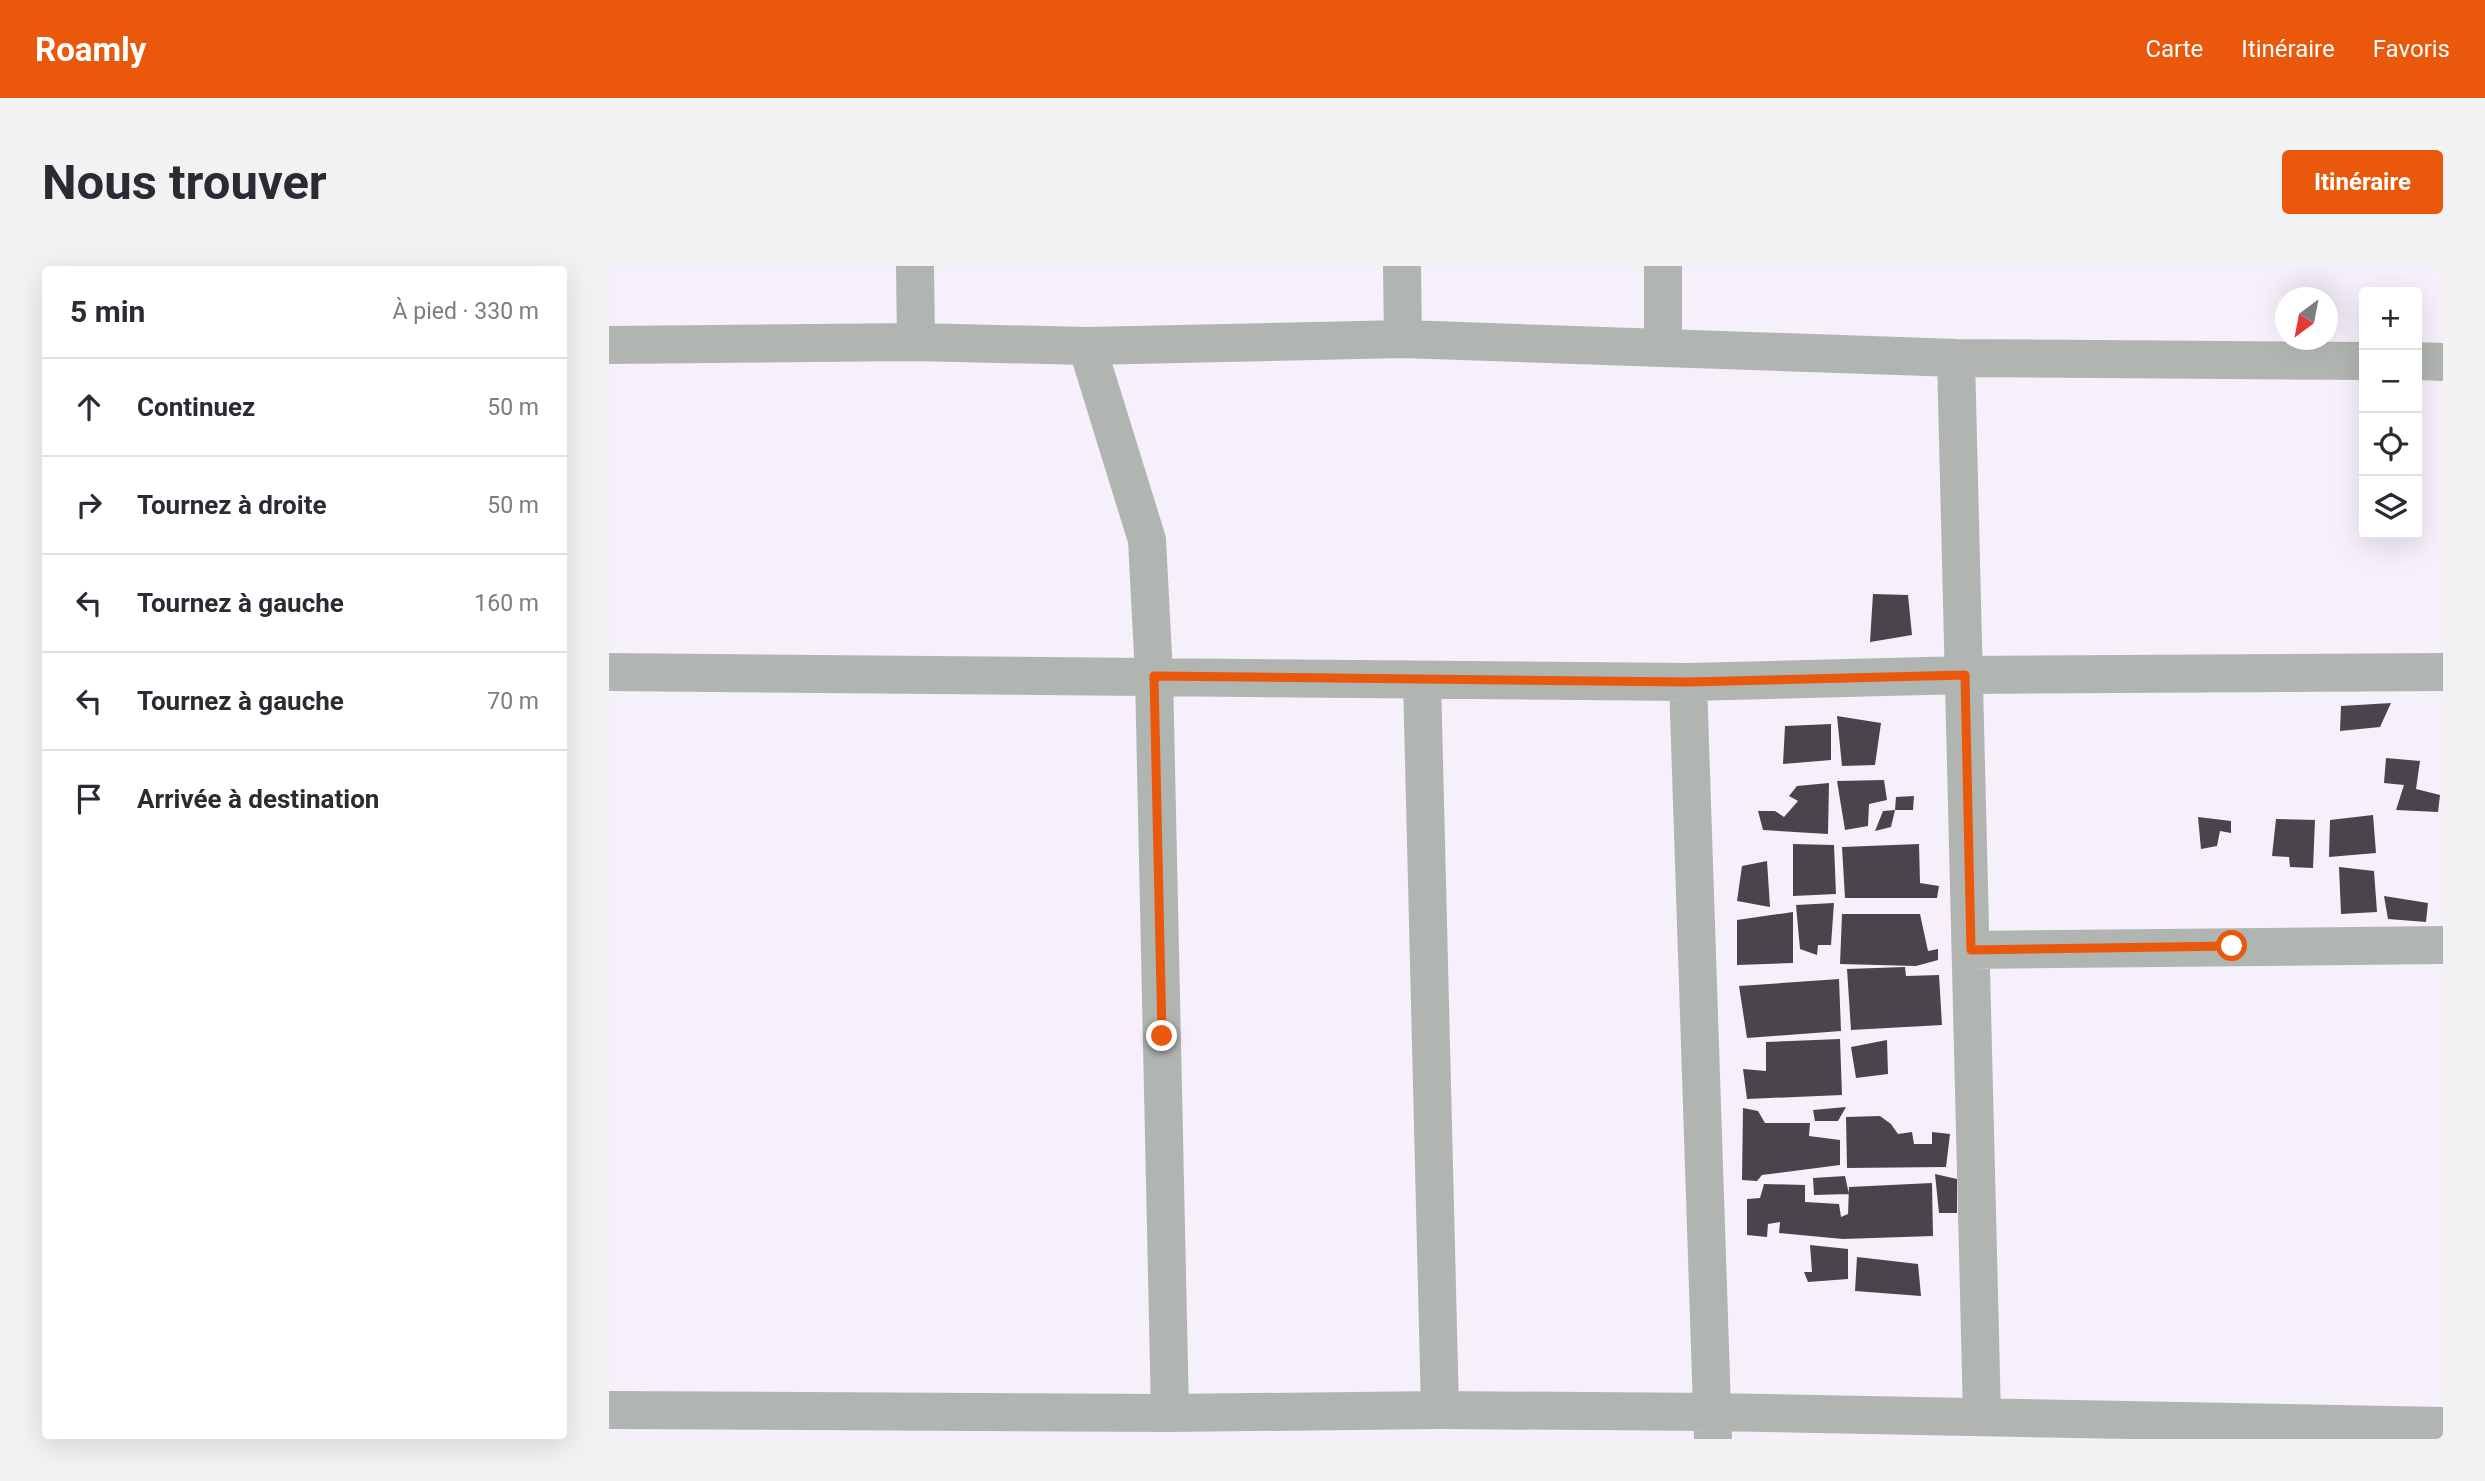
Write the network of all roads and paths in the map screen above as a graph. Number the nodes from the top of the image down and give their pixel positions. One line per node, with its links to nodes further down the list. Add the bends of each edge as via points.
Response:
1 (915, 266): 5 (street)
2 (1402, 266): 4 (street)
3 (1663, 266): 8 (street)
4 (1403, 340): 7 (street); 8 (street)
5 (916, 342): 6 (street); 7 (street)
6 (609, 345)
7 (1087, 346): 16 (street, via 1145,529)
8 (1663, 348): 9 (street)
9 (1956, 358): 10 (street); 15 (street)
10 (2359, 361)
11 (2422, 361): 12 (street)
12 (2443, 362)
13 (609, 672): 16 (street)
14 (2443, 672): 15 (street)
15 (1965, 675): 18 (street); 20 (street)
16 (1154, 676): 17 (street); 23 (street)
17 (1422, 680): 18 (street); 22 (street)
18 (1688, 682): 26 (street)
19 (2443, 945): 20 (street)
20 (1971, 950): 24 (street)
21 (609, 1410): 25 (street)
22 (1440, 1410): 23 (street); 26 (street)
23 (1170, 1413): 25 (street)
24 (1982, 1416): 26 (street); 27 (street)
25 (914, 1425)
26 (1713, 1425)
27 (2443, 1426)

